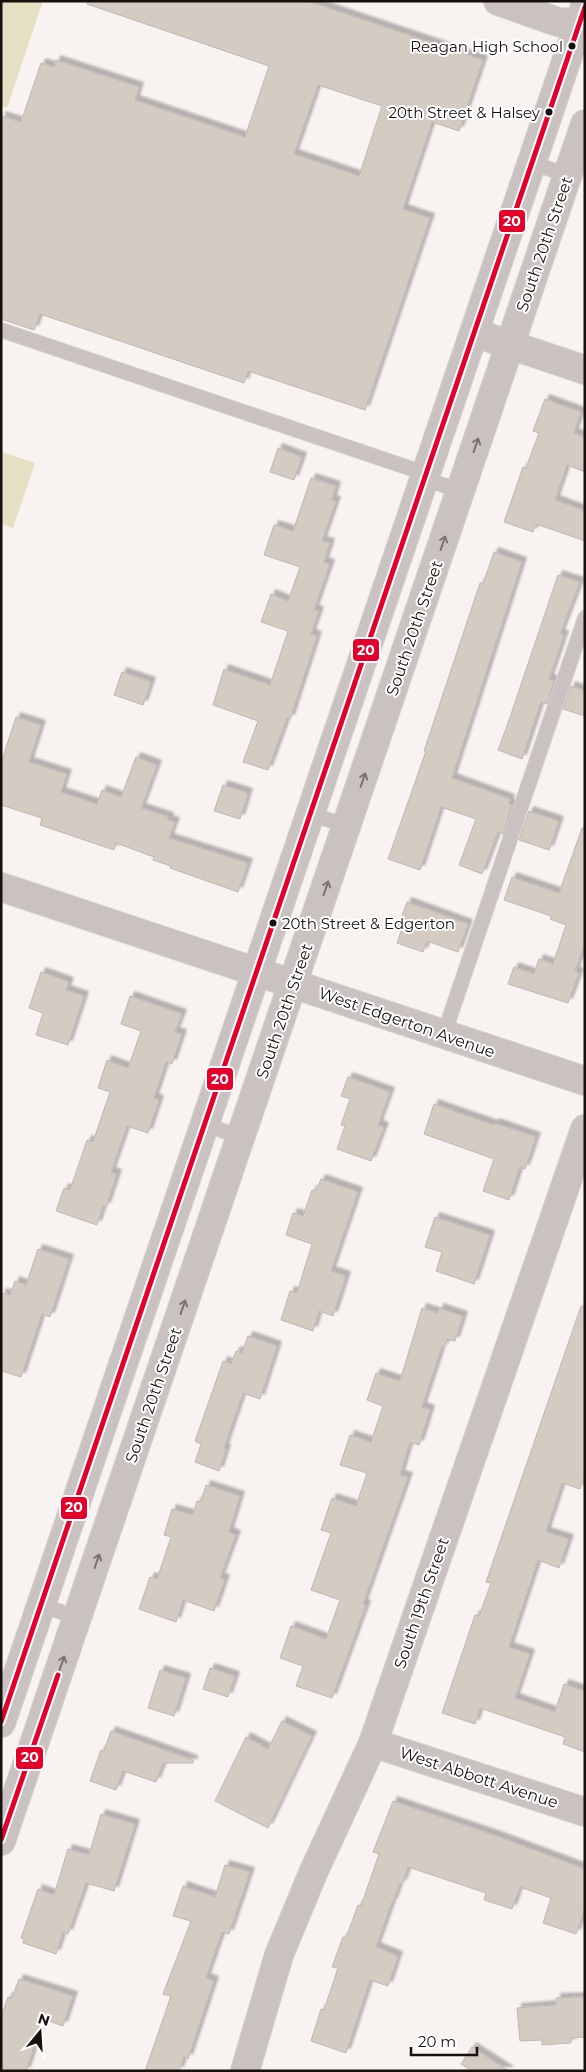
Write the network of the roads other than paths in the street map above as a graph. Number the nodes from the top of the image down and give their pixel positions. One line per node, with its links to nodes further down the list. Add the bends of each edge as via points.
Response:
1 (498, 1): 2 (street, via 558,22)
2 (583, 17): 4 (street)
3 (585, 124): 5 (street, South 20th Street)
4 (532, 163): 5 (lane); 7 (street)
5 (567, 175): 8 (street, South 20th Street)
6 (1, 330): 10 (lane)
7 (475, 333): 8 (street); 10 (street)
8 (510, 345): 9 (street); 11 (street, South 20th Street, one-way to 8)
9 (585, 370)
10 (426, 476): 11 (lane); 13 (street)
11 (461, 491): 14 (street, South 20th Street, one-way to 11)
12 (585, 618): 18 (lane)
13 (311, 814): 14 (lane); 16 (street)
14 (347, 826): 17 (street, South 20th Street, one-way to 14)
15 (1, 887): 16 (street, West Edgerton Avenue)
16 (258, 972): 17 (street, West Edgerton Avenue); 20 (street)
17 (294, 984): 18 (street, West Edgerton Avenue); 22 (street, South 20th Street)
18 (444, 1034): 19 (street, West Edgerton Avenue)
19 (585, 1081)
20 (206, 1125): 22 (lane); 23 (street)
21 (585, 1129): 26 (street, South 19th Street)
22 (241, 1137): 24 (street, South 20th Street, one-way to 22)
23 (42, 1605): 24 (lane); 25 (street)
24 (78, 1618): 28 (street, South 20th Street, one-way to 24)
25 (1, 1723)
26 (373, 1743): 27 (street, West Abbott Avenue); 29 (street, South 19th Street, via 278,1955)
27 (585, 1812)
28 (1, 1841)
29 (245, 2071)

